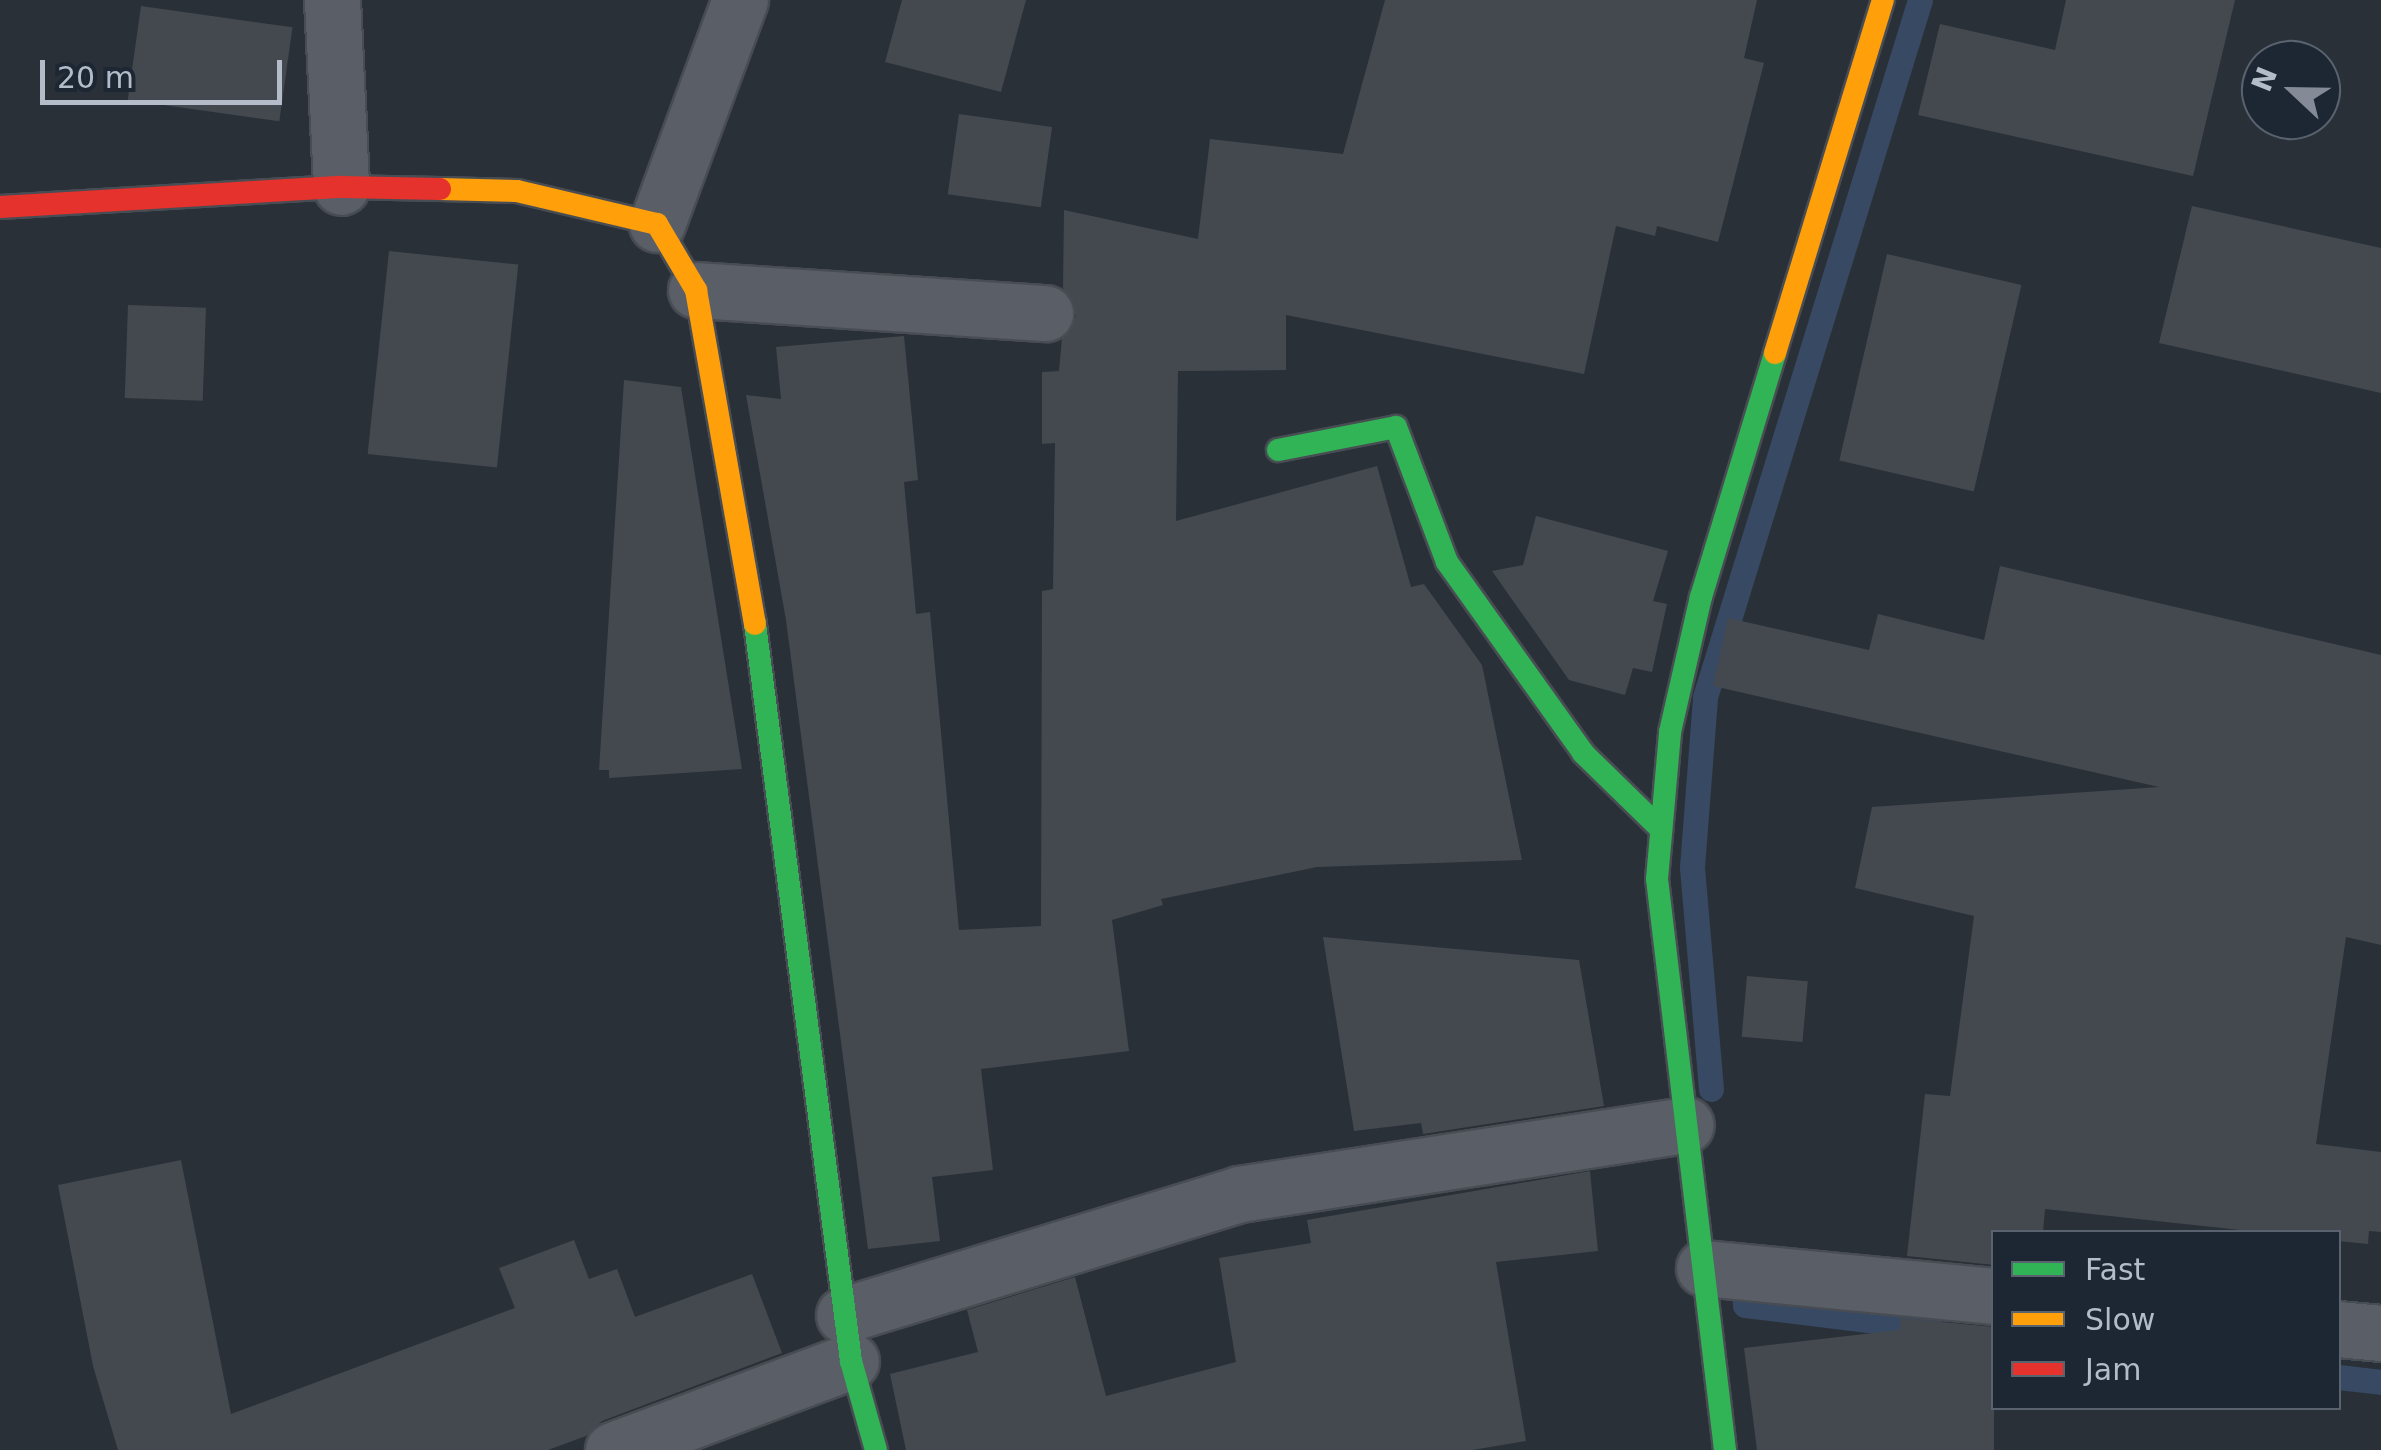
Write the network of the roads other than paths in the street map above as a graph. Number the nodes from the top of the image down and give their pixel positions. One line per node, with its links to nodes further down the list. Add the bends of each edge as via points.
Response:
1 (332, 0): 4 (street)
2 (740, 0): 6 (street)
3 (1884, 0): 10 (street, via 1701,597 1670,732)
4 (341, 187): 5 (street); 6 (street, via 517,191)
5 (0, 206)
6 (657, 224): 7 (street)
7 (696, 290): 8 (street); 16 (street, via 754,624)
8 (1045, 313)
9 (1278, 450): 10 (street, via 1396,426 1447,562 1583,753)
10 (1662, 829): 11 (street, via 1657,879)
11 (1686, 1125): 12 (street); 16 (street, via 1239,1194)
12 (1704, 1268): 13 (street); 19 (street)
13 (1991, 1296)
14 (2341, 1329): 15 (street)
15 (2381, 1333)
16 (847, 1338): 17 (street); 18 (street)
17 (613, 1450)
18 (876, 1450)
19 (1725, 1450)

